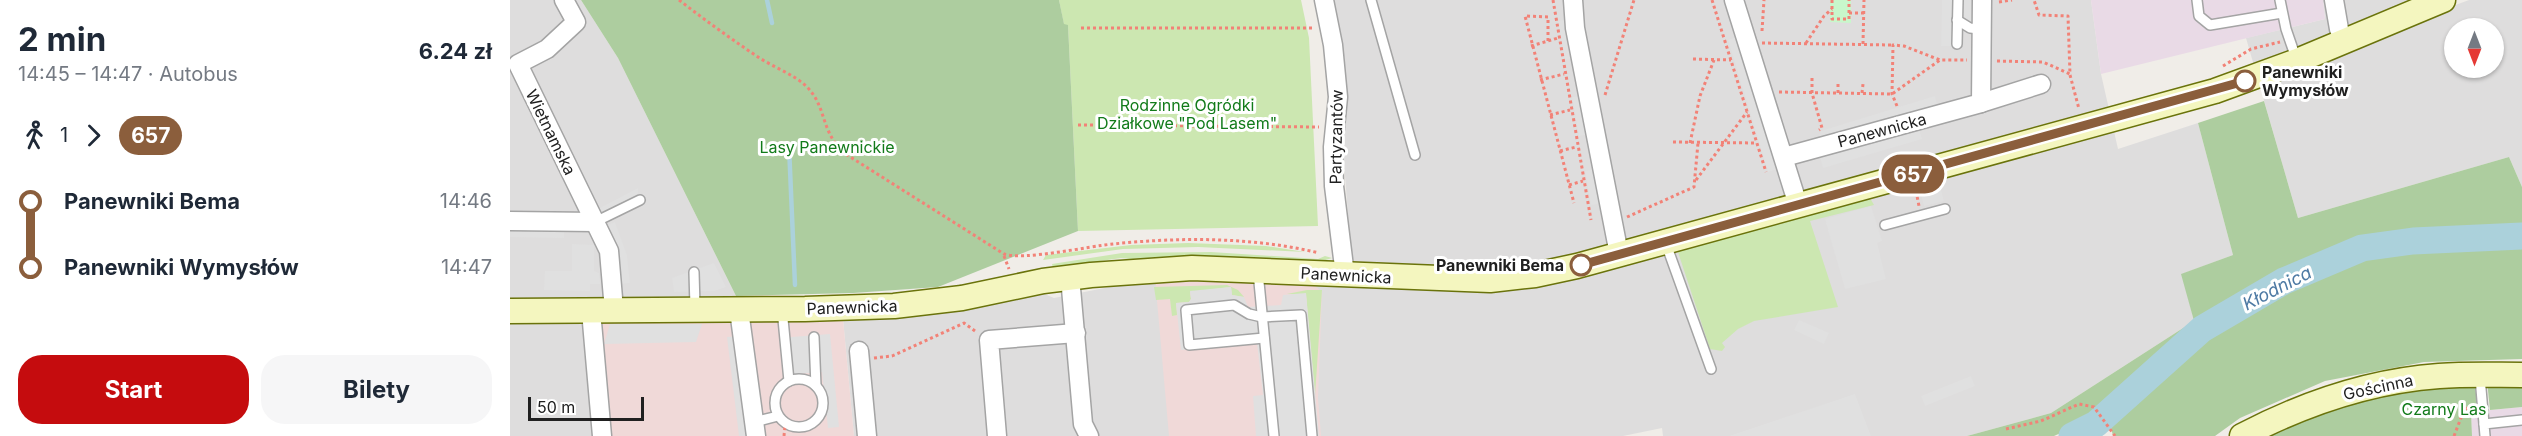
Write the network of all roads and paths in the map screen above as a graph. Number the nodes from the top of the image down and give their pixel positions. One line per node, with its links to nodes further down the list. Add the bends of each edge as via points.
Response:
1 (564, 0): 91 (street, Wietnamska, via 576,22 547,49 518,64)
2 (679, 0): 95 (path, via 758,57 805,85 820,105 833,143 844,153)
3 (1324, 0): 29 (street, Partyzantów)
4 (1371, 0): 76 (lane)
5 (1553, 0): 31 (path)
6 (1573, 0): 96 (street, via 1575,28)
7 (1634, 0): 59 (path)
8 (1712, 0): 42 (path)
9 (1734, 0): 77 (street)
10 (1764, 0): 21 (path); 34 (path, via 1759,44)
11 (1832, 0): 23 (path)
12 (1849, 0): 24 (path)
13 (1864, 0): 25 (path)
14 (1958, 0): 27 (lane)
15 (2012, 0): 22 (path)
16 (2034, 0): 48 (path, via 2039,15 2068,16)
17 (2197, 0): 26 (lane, via 2199,16 2210,25)
18 (2280, 0): 26 (lane)
19 (2334, 0): 33 (street)
20 (2443, 0): 33 (street, Panewnicka)
21 (1754, 1)
22 (1986, 2): 30 (street)
23 (1832, 9): 24 (path, via 1832,19 1849,20); 34 (path)
24 (1849, 13): 25 (path)
25 (1864, 13): 35 (path)
26 (2282, 13): 39 (lane)
27 (1957, 20): 30 (lane); 36 (lane)
28 (1081, 28): 29 (path)
29 (1330, 28): 67 (street, Partyzantów, via 1338,97)
30 (1980, 29): 44 (street)
31 (1558, 38): 32 (path); 47 (path)
32 (1548, 41): 38 (path); 38 (path, via 1548,17 1525,16)
33 (2344, 42): 39 (street, Panewnicka)
34 (1806, 43): 35 (path)
35 (1863, 44): 37 (path)
36 (1957, 44)
37 (1893, 45): 43 (path); 58 (path)
38 (1531, 46): 51 (path)
39 (2294, 52): 46 (path, via 2261,45); 85 (street, Panewnicka, via 2215,91)
40 (1693, 59): 41 (path)
41 (1714, 60): 42 (path); 70 (path, via 1700,96)
42 (1731, 60): 63 (path)
43 (1940, 60): 44 (path); 58 (path)
44 (1980, 60): 45 (path); 60 (street)
45 (2049, 65): 48 (path); 49 (path)
46 (2221, 68)
47 (1564, 74): 51 (path); 62 (path)
48 (2070, 74): 64 (path)
49 (2040, 76): 60 (street, Panewnicka)
50 (1812, 78): 55 (path)
51 (1540, 80): 65 (path)
52 (1838, 84): 56 (path)
53 (1863, 84): 57 (path)
54 (1773, 92): 55 (path)
55 (1812, 93): 56 (path); 68 (path, via 1822,128)
56 (1838, 93): 57 (path)
57 (1862, 93): 58 (path)
58 (1892, 94): 61 (path)
59 (1603, 100)
60 (1981, 103): 77 (street, Panewnicka)
61 (1897, 106)
62 (1570, 110): 65 (path); 74 (path)
63 (1747, 112): 72 (path); 73 (path)
64 (2080, 114)
65 (1550, 115): 75 (path)
66 (1078, 125): 67 (path)
67 (1335, 127): 100 (street, Partyzantów, via 1334,186)
68 (1819, 130)
69 (1673, 142): 70 (path)
70 (1690, 143): 71 (path)
71 (1698, 143): 72 (path); 79 (path)
72 (1723, 143): 73 (path); 79 (path)
73 (1757, 143): 78 (path)
74 (1576, 147): 75 (path); 80 (path)
75 (1560, 151): 81 (path)
76 (1415, 155)
77 (1784, 157): 85 (street)
78 (1766, 172)
79 (1695, 180): 89 (path, via 1692,188)
80 (1583, 182): 81 (path); 88 (path)
81 (1569, 185): 84 (path)
82 (1916, 188): 87 (path)
83 (640, 200): 91 (lane)
84 (1574, 203)
85 (1798, 205): 93 (street, Panewnicka)
86 (1945, 209): 87 (lane)
87 (1921, 215): 92 (lane)
88 (1591, 220)
89 (1620, 220)
90 (510, 221): 91 (street)
91 (595, 222): 103 (street, Wietnamska, via 609,251)
92 (1885, 225)
93 (1666, 242): 96 (street, Panewnicka); 113 (lane)
94 (1322, 253): 95 (path, via 1264,244 1176,241 1112,244 1021,257)
95 (1004, 254): 98 (path)
96 (1619, 254): 100 (street, Panewnicka, via 1558,271 1496,279)
97 (1258, 270): 100 (street, Panewnicka); 101 (street, Panewnicka, via 1180,269); 107 (lane)
98 (1009, 271)
99 (694, 272): 104 (lane)
100 (1345, 275)
101 (1071, 277): 102 (street, Panewnicka, via 962,298 894,306); 108 (street)
102 (782, 309): 105 (street, Panewnicka); 116 (lane)
103 (603, 310): 104 (street, Panewnicka); 106 (street, Panewnicka); 125 (street, Wietnamska)
104 (695, 310): 105 (street, Panewnicka)
105 (739, 310): 123 (street)
106 (510, 311)
107 (1262, 317): 110 (lane); 110 (lane, via 1234,305 1186,310 1189,345); 131 (lane, via 1301,315)
108 (1076, 333): 111 (street); 129 (street, via 1083,424)
109 (814, 337): 117 (lane)
110 (1264, 338): 130 (lane)
111 (989, 340): 112 (path, via 964,323 892,356); 128 (street)
112 (860, 355): 127 (street)
113 (1712, 369)
114 (2480, 375): 115 (street, Gościnna); 118 (lane); 133 (street, Gościnna, via 2422,378 2366,388 2305,407)
115 (2522, 375)
116 (789, 381): 117 (lane, via 799,379); 119 (lane, via 775,400)
117 (816, 386): 121 (lane, via 823,404 816,421 799,428)
118 (2482, 402): 122 (lane); 134 (path, via 2464,410)
119 (778, 416): 121 (lane); 123 (lane)
120 (2522, 420): 122 (lane)
121 (786, 424): 126 (path)
122 (2484, 424): 135 (lane)
123 (755, 429)
124 (2006, 429): 132 (path, via 2041,421 2079,404 2094,407)
125 (602, 436)
126 (784, 436)
127 (867, 436)
128 (997, 436)
129 (1089, 436)
130 (1274, 436)
131 (1312, 436)
132 (2115, 436)
133 (2242, 436)
134 (2454, 436)
135 (2485, 436)

